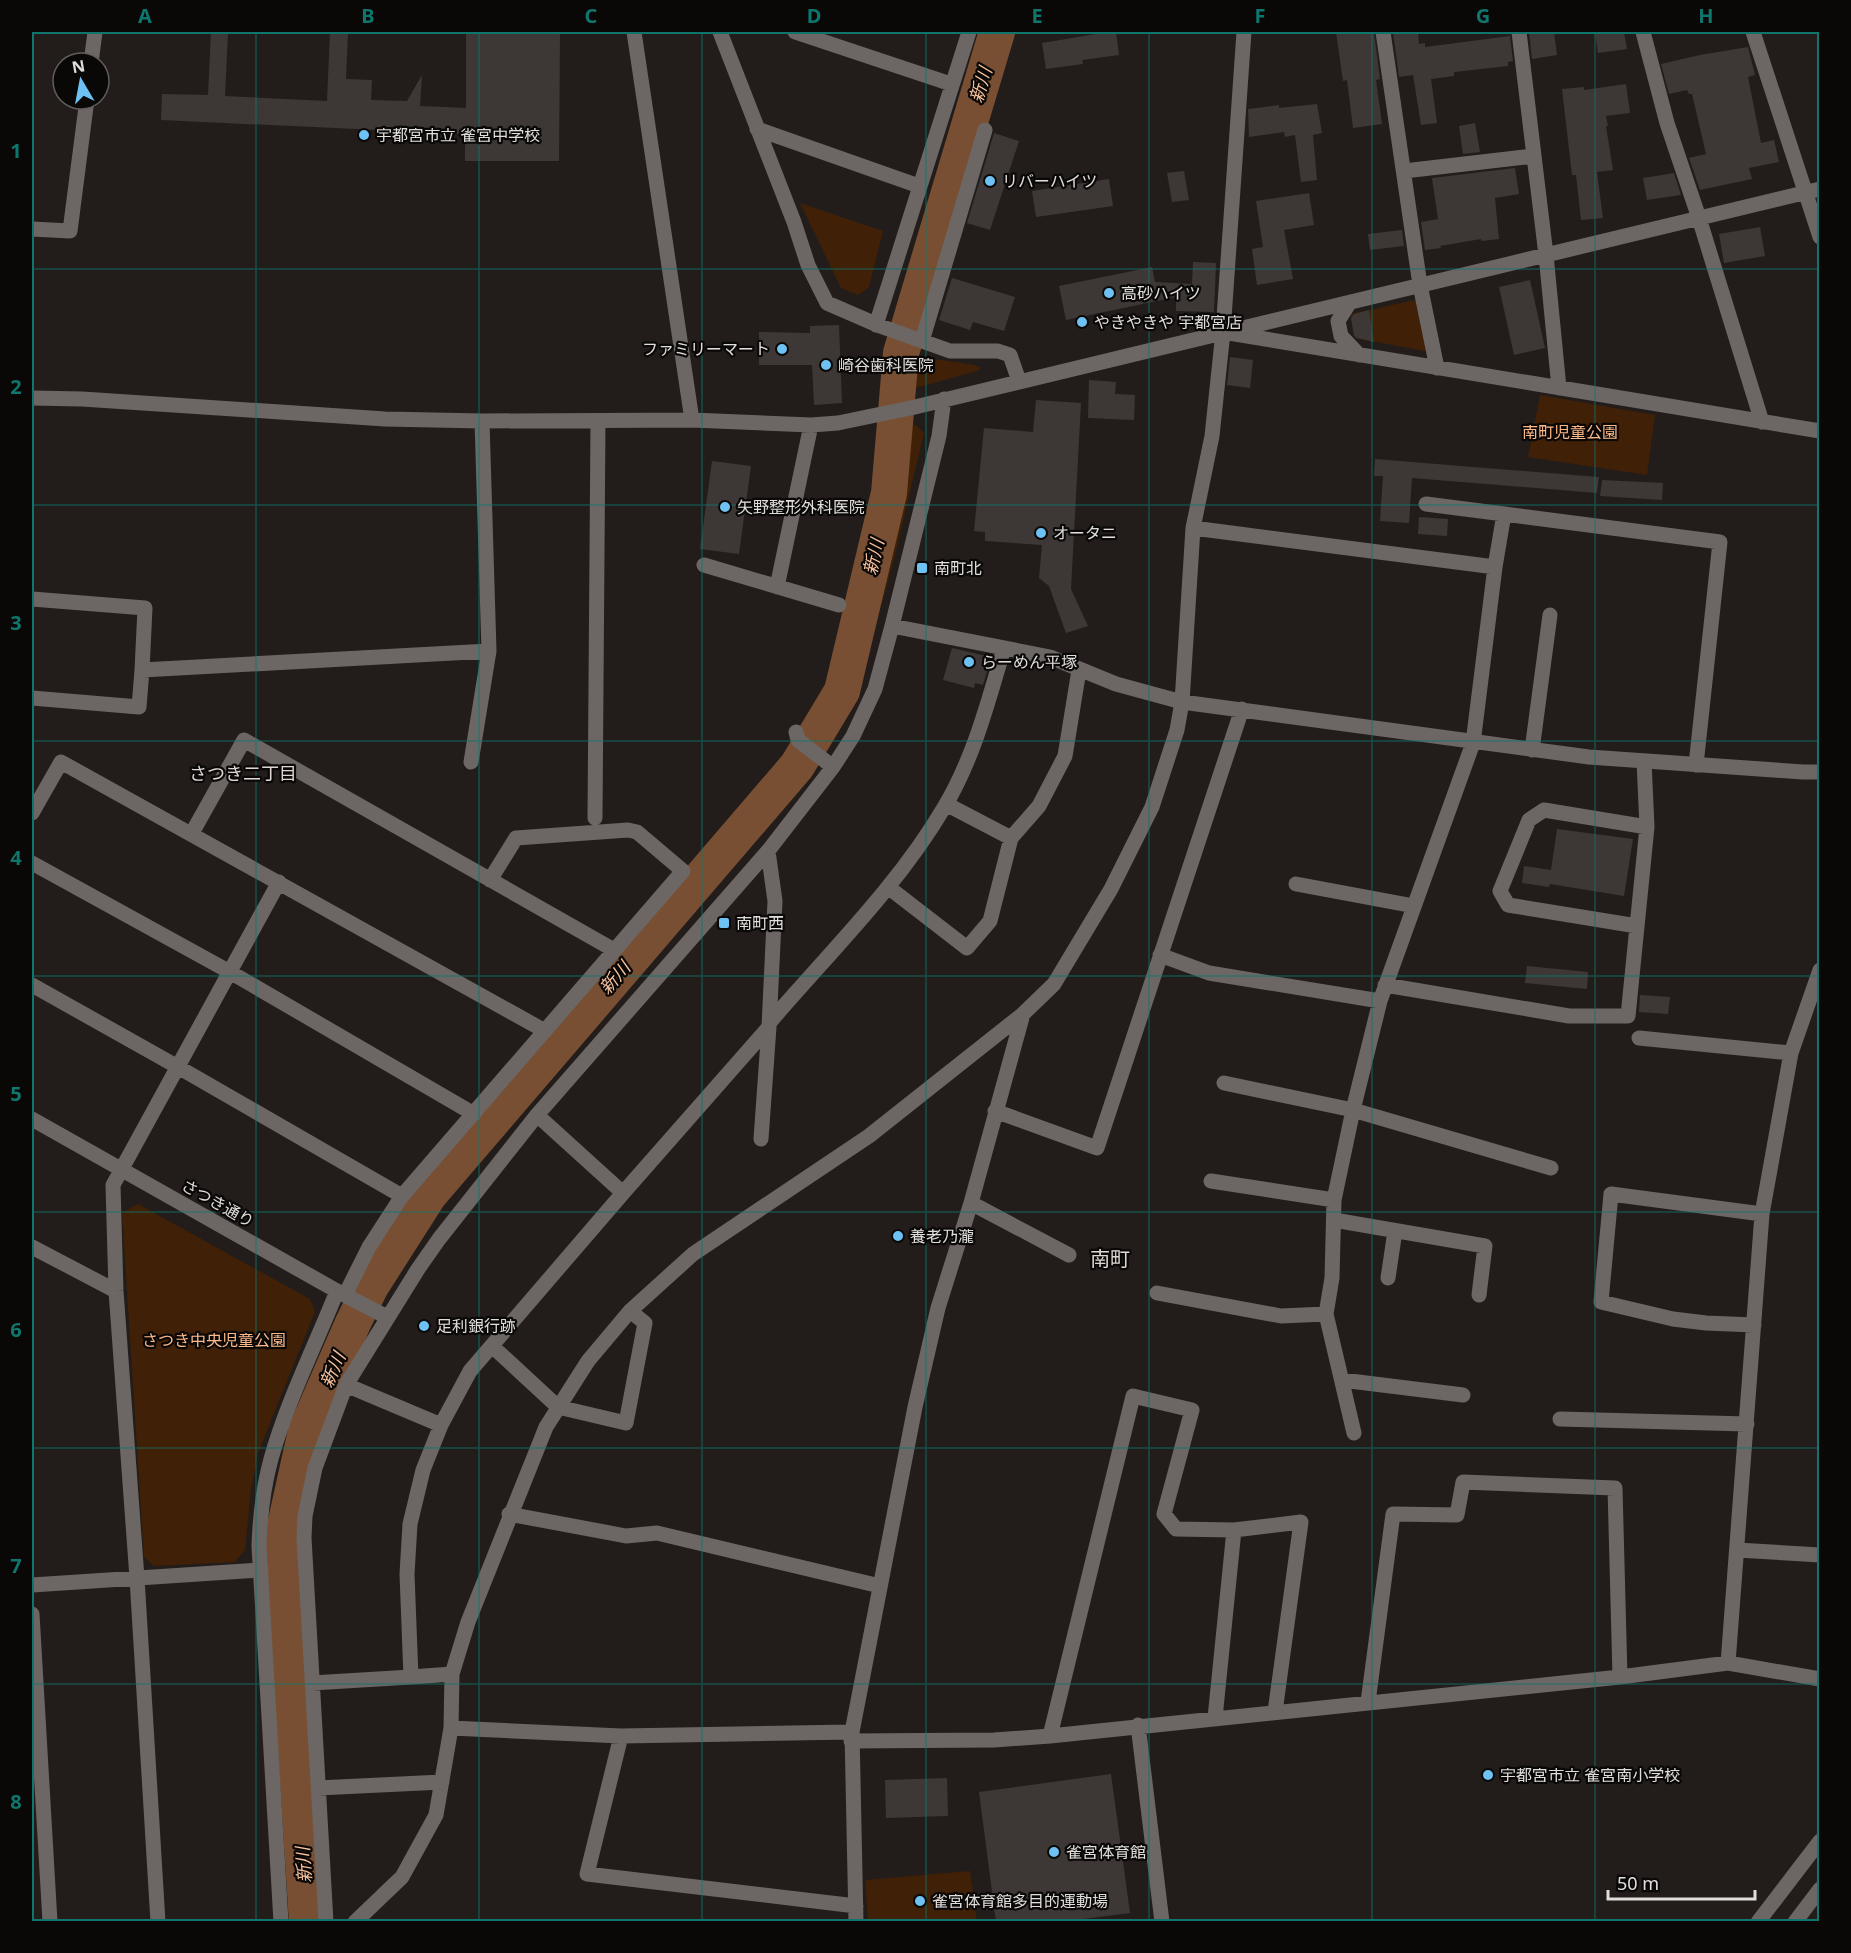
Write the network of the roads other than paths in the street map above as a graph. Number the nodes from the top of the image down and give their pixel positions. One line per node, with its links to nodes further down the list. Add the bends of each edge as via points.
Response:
1 (95, 32): 11 (street)
2 (634, 32): 35 (street)
3 (720, 32): 14 (street)
4 (795, 32): 12 (street)
5 (969, 32): 12 (street)
6 (1244, 32): 27 (street)
7 (1383, 32): 17 (street)
8 (1519, 32): 16 (street)
9 (1643, 32): 20 (street, via 1666,123)
10 (1753, 32): 19 (street)
11 (93, 51)
12 (951, 84): 18 (street)
13 (85, 111): 21 (street, via 70,231)
14 (757, 129): 18 (street); 26 (street, via 808,265 827,303)
15 (985, 130): 28 (street)
16 (1534, 156): 17 (street); 23 (street)
17 (1404, 171): 24 (street)
18 (919, 186): 26 (street)
19 (1813, 191): 20 (street); 22 (street)
20 (1699, 218): 23 (street); 38 (street)
21 (32, 229)
22 (1820, 237)
23 (1546, 255): 24 (street); 32 (street)
24 (1420, 285): 25 (street); 30 (street)
25 (1350, 302): 27 (street); 29 (street, via 1338,321 1341,336)
26 (876, 325): 28 (street)
27 (1223, 332): 29 (street); 31 (street); 43 (street, via 1212,436)
28 (918, 340): 31 (street, via 950,351 998,351 1010,355)
29 (1359, 355): 30 (street)
30 (1437, 368): 32 (street)
31 (1019, 381): 34 (street)
32 (1559, 388): 38 (street)
33 (32, 398): 36 (street)
34 (944, 399): 39 (street, via 879,415); 50 (street, via 939,436)
35 (692, 420): 37 (street); 39 (street)
36 (482, 421): 37 (street); 52 (street)
37 (598, 421): 68 (street)
38 (1762, 422): 40 (street)
39 (811, 425): 46 (street)
40 (1820, 431)
41 (1426, 504): 42 (street)
42 (1503, 514): 45 (street); 63 (street, via 1720,542)
43 (1192, 528): 45 (street); 56 (street)
44 (704, 565): 46 (street)
45 (1495, 567): 59 (street)
46 (777, 587): 48 (street)
47 (32, 599): 53 (street, via 145,608)
48 (839, 605)
49 (1550, 615): 60 (street)
50 (892, 626): 51 (street); 64 (street, via 875,689)
51 (1004, 648): 54 (street, via 1050,657); 66 (street, via 979,735)
52 (489, 651): 53 (street); 62 (street)
53 (142, 670): 55 (street, via 139,707)
54 (1079, 670): 56 (street); 71 (street, via 1065,756 1039,806)
55 (32, 698)
56 (1182, 702): 57 (street); 87 (street, via 1152,807 1121,868 1054,984)
57 (1242, 709): 59 (street); 81 (street)
58 (797, 736): 64 (street)
59 (1473, 743): 60 (street); 78 (street)
60 (1532, 750): 61 (street)
61 (1644, 761): 63 (street); 69 (street)
62 (471, 762)
63 (1696, 765): 65 (street)
64 (833, 767): 72 (street)
65 (1820, 772)
66 (946, 804): 71 (street); 77 (street)
67 (32, 813): 70 (street, via 61,762)
68 (595, 818)
69 (1647, 827): 79 (street); 79 (street, via 1544,810 1529,820 1500,891 1508,905)
70 (192, 834): 74 (street, via 244,740); 75 (street)
71 (1011, 838): 77 (street, via 990,921 967,948)
72 (768, 851): 88 (street, via 775,901); 97 (street)
73 (32, 863): 83 (street)
74 (490, 880): 80 (street); 80 (street, via 516,838 637,832 683,871)
75 (279, 882): 83 (street); 89 (street)
76 (1296, 884): 78 (street)
77 (888, 887): 88 (street)
78 (1414, 906): 85 (street)
79 (1637, 926): 85 (street, via 1628,1017 1569,1016)
80 (614, 950): 89 (street)
81 (1160, 955): 86 (street, via 1209,973); 95 (street, via 1097,1148)
82 (1820, 970): 91 (street)
83 (230, 972): 92 (street); 96 (street)
84 (32, 984): 92 (street)
85 (1385, 985): 86 (street)
86 (1380, 1001): 94 (street)
87 (1023, 1014): 95 (street); 117 (street, via 869,1136 693,1254)
88 (770, 1024): 99 (street); 103 (street)
89 (545, 1032): 96 (street)
90 (1639, 1038): 91 (street)
91 (1791, 1053): 107 (street)
92 (178, 1067): 101 (street); 104 (street)
93 (1224, 1083): 94 (street)
94 (1353, 1110): 100 (street); 105 (street)
95 (995, 1111): 106 (street)
96 (474, 1114): 104 (street)
97 (537, 1115): 103 (street); 119 (street, via 439,1239)
98 (32, 1119): 101 (street, さつき通り)
99 (761, 1139)
100 (1551, 1168)
101 (122, 1170): 113 (street, via 113,1185); 115 (street, さつき通り)
102 (1211, 1181): 105 (street)
103 (623, 1193): 121 (street)
104 (402, 1196): 115 (street, via 369,1247)
105 (1334, 1200): 108 (street)
106 (971, 1203): 111 (street); 137 (street, via 935,1319)
107 (1762, 1214): 120 (street); 120 (street, via 1611,1194 1601,1302 1673,1319)
108 (1334, 1220): 109 (street); 118 (street)
109 (1395, 1231): 112 (street); 116 (street, via 1485,1246)
110 (32, 1247): 113 (street)
111 (1069, 1255)
112 (1388, 1278)
113 (116, 1291): 135 (street)
114 (1158, 1293): 118 (street, via 1281,1316)
115 (346, 1295): 119 (street, さつき通り); 134 (street, via 291,1403 271,1457 260,1528)
116 (1479, 1295)
117 (630, 1311): 125 (street, via 588,1361); 125 (street, via 645,1323 626,1423)
118 (1326, 1314): 122 (street)
119 (387, 1317): 123 (street)
120 (1754, 1324): 127 (street)
121 (492, 1346): 125 (street); 128 (street, via 470,1371)
122 (1342, 1380): 124 (street); 129 (street)
123 (346, 1385): 128 (street); 144 (street, via 315,1468 305,1516)
124 (1463, 1395)
125 (558, 1407): 130 (street)
126 (1560, 1419): 127 (street)
127 (1747, 1424): 132 (street)
128 (441, 1425): 141 (street, via 423,1470 410,1524 407,1574)
129 (1354, 1433)
130 (509, 1514): 137 (street, via 626,1536 657,1533); 140 (street)
131 (1234, 1530): 146 (street, via 1301,1522); 147 (street); 152 (street, via 1176,1529 1164,1514 1192,1410 1134,1396)
132 (1737, 1550): 133 (street); 139 (street)
133 (1820, 1555)
134 (261, 1570): 135 (street); 160 (street)
135 (137, 1578): 136 (street); 159 (street)
136 (32, 1585)
137 (880, 1586): 151 (street)
138 (32, 1614): 158 (street)
139 (1728, 1663): 142 (street); 143 (street)
140 (452, 1674): 141 (street); 149 (street)
141 (411, 1677): 144 (street)
142 (1620, 1677): 145 (street); 145 (street, via 1616,1488 1463,1482 1457,1515 1393,1514)
143 (1820, 1679)
144 (312, 1683): 154 (street)
145 (1368, 1702): 146 (street)
146 (1275, 1712): 147 (street)
147 (1215, 1719): 148 (street)
148 (1138, 1725): 152 (street); 163 (street)
149 (451, 1728): 150 (street); 153 (street)
150 (621, 1736): 151 (street); 157 (street, via 587,1874)
151 (851, 1736): 152 (street, via 994,1740); 157 (street)
152 (1050, 1736)
153 (442, 1782): 154 (street); 162 (street, via 436,1815 402,1877)
154 (318, 1788): 161 (street)
155 (1820, 1841): 164 (street)
156 (1820, 1890): 165 (street)
157 (856, 1914)
158 (50, 1922)
159 (158, 1922)
160 (281, 1922)
161 (326, 1922)
162 (355, 1922)
163 (1162, 1922)
164 (1758, 1922)
165 (1795, 1922)

